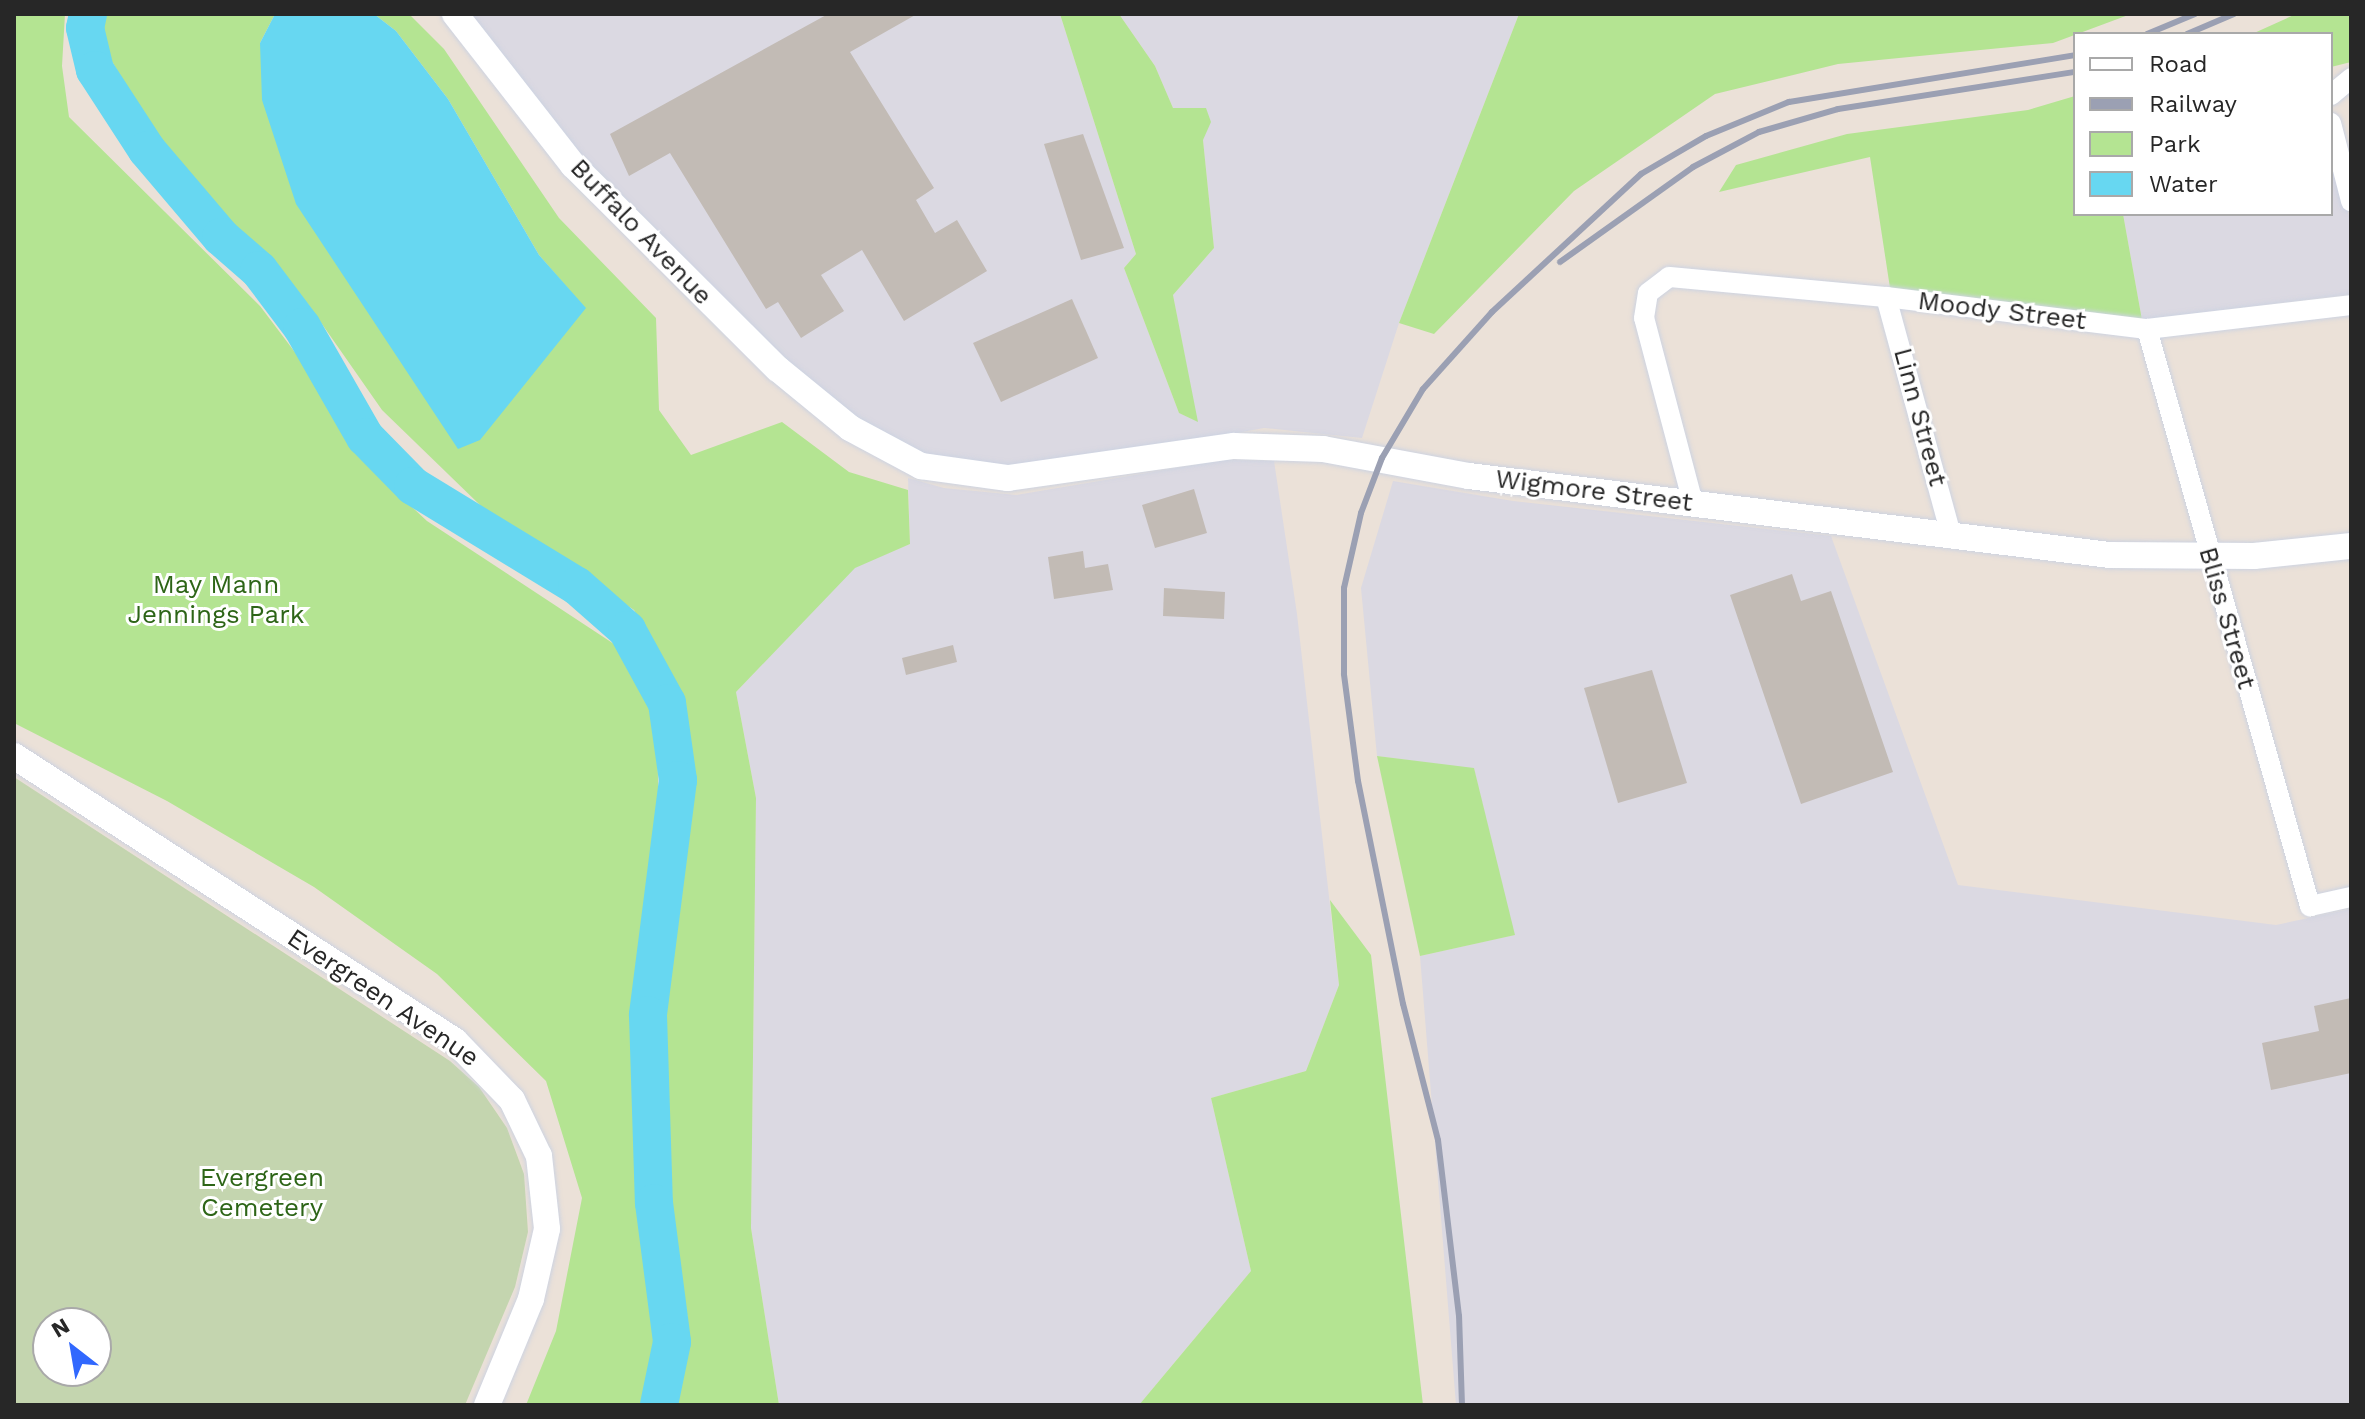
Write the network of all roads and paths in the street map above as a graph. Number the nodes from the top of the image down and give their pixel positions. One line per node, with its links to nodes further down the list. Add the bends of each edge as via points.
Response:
1 (455, 14): 7 (street, Buffalo Avenue, via 573,165 778,369)
2 (2333, 131): 3 (street)
3 (2351, 201)
4 (1886, 297): 6 (street, Moody Street); 8 (street, Moody Street, via 1685,275 1654,285 1644,318); 9 (street, Linn Street)
5 (2351, 305): 6 (street, Moody Street)
6 (2147, 329): 11 (street, Bliss Street)
7 (850, 428): 8 (street, Wigmore Street, via 891,454 958,475 1022,477 1234,446 1280,447)
8 (1693, 503): 9 (street, Wigmore Street)
9 (1952, 538): 11 (street, Wigmore Street, via 2110,555)
10 (2351, 546): 11 (street, Wigmore Street)
11 (2208, 557): 13 (street, Bliss Street, via 2310,906)
12 (14, 756): 14 (street, Evergreen Avenue, via 455,1041 512,1100 539,1156 547,1229 531,1299)
13 (2351, 897)
14 (487, 1405)

